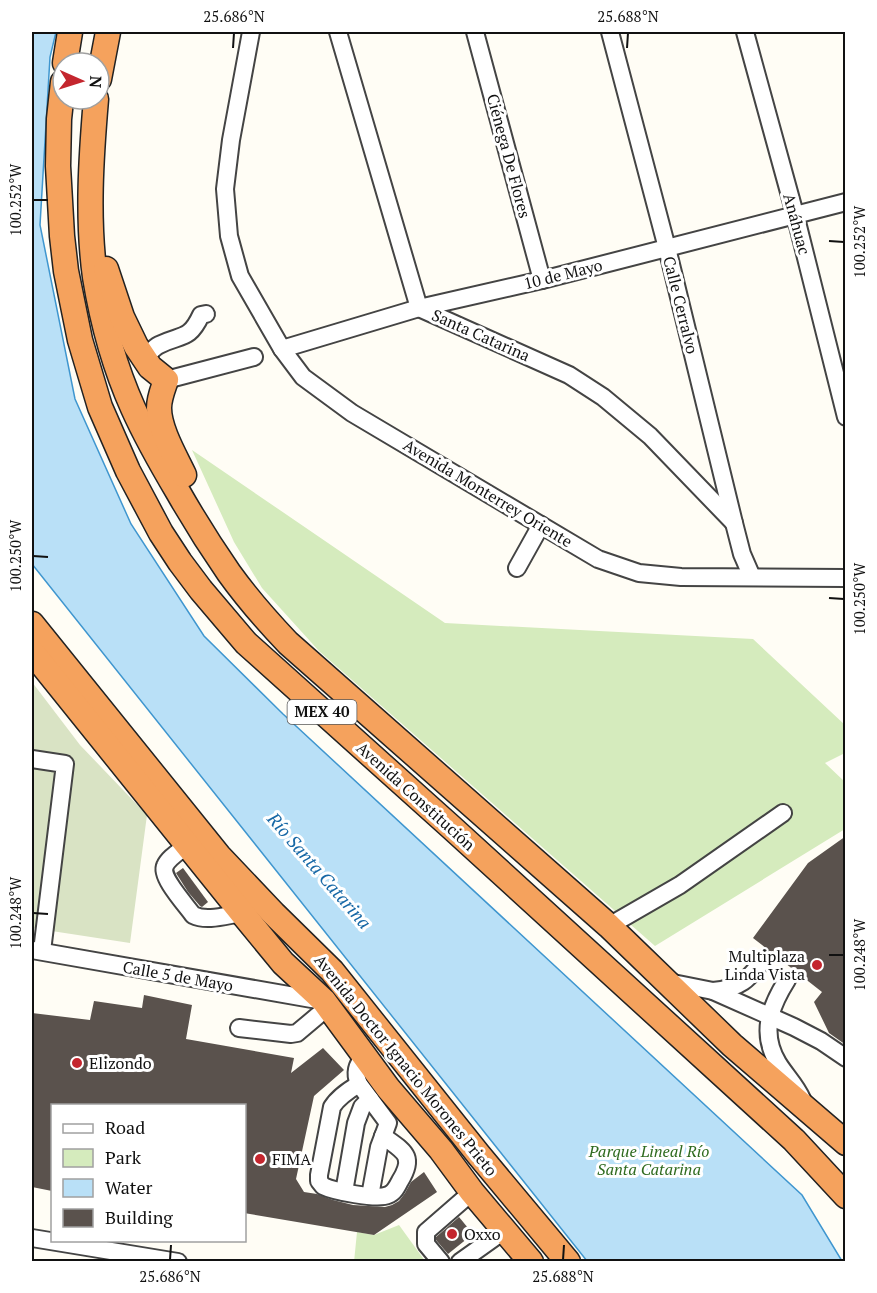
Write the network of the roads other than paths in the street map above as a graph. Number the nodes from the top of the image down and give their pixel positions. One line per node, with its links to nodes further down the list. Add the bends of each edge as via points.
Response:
1 (70, 32): 8 (highway)
2 (108, 32): 9 (highway)
3 (251, 32): 19 (street, Avenida Monterrey Oriente, via 225,189 229,236 240,276)
4 (338, 32): 17 (street, Santa Catarina)
5 (475, 32): 16 (street, Ciénega De Flores)
6 (609, 32): 15 (street, Calle Cerralvo)
7 (745, 32): 13 (street, Anáhuac)
8 (67, 51)
9 (104, 51)
10 (60, 111): 49 (highway, Avenida Constitución / MEX 40, via 62,236 80,340 100,407 128,471 180,562 246,643)
11 (95, 111): 14 (highway, Avenida Constitución / MEX 40)
12 (846, 202): 13 (street, 10 de Mayo)
13 (795, 214): 15 (street, 10 de Mayo); 23 (street, Anáhuac)
14 (91, 236): 21 (highway, via 122,316); 26 (highway, Avenida Constitución / MEX 40, via 102,309 132,407)
15 (667, 248): 16 (street, 10 de Mayo); 24 (street, Calle Cerralvo)
16 (542, 280): 17 (street, 10 de Mayo)
17 (419, 308): 19 (street, 10 de Mayo); 24 (street, Santa Catarina, via 569,375 603,397 650,436)
18 (206, 314): 21 (street, via 184,337 157,345)
19 (282, 349): 25 (street, Avenida Monterrey Oriente, via 303,377 352,413)
20 (254, 357): 22 (street)
21 (144, 358): 22 (highway)
22 (166, 380): 26 (highway, via 159,410 163,427 196,498)
23 (846, 417)
24 (734, 523): 27 (street, Calle Cerralvo)
25 (541, 525): 28 (street); 30 (street, Avenida Monterrey Oriente, via 598,558 639,573)
26 (213, 550): 38 (highway, Avenida Constitución / MEX 40, via 288,643)
27 (742, 554): 29 (street, Calle Cerralvo); 30 (street)
28 (517, 568)
29 (752, 577): 30 (street, Avenida Monterrey Oriente); 31 (street, Avenida Monterrey Oriente)
30 (722, 578)
31 (846, 578)
32 (32, 624): 70 (highway, Avenida Doctor Ignacio Morones Prieto, via 219,856 332,971)
33 (32, 652): 36 (highway, Avenida Doctor Ignacio Morones Prieto)
34 (32, 759): 39 (street, via 65,764)
35 (783, 813): 38 (street, via 680,885)
36 (186, 846): 37 (highway, Avenida Doctor Ignacio Morones Prieto); 37 (street, via 168,861 164,873 193,915 206,918)
37 (242, 913): 44 (highway, Avenida Doctor Ignacio Morones Prieto, via 283,963)
38 (609, 926): 42 (highway, Avenida Constitución / MEX 40)
39 (34, 953): 44 (street, Calle 5 de Mayo)
40 (764, 959): 43 (street, via 738,986)
41 (787, 980): 45 (street)
42 (667, 982): 43 (street); 52 (highway, Avenida Constitución / MEX 40, via 732,1045)
43 (713, 992): 45 (street)
44 (326, 1004): 46 (street, via 297,1033); 47 (highway, Avenida Doctor Ignacio Morones Prieto)
45 (769, 1016): 48 (street); 52 (street, via 771,1049)
46 (239, 1028)
47 (364, 1056): 50 (street); 56 (highway, Avenida Doctor Ignacio Morones Prieto)
48 (846, 1058)
49 (732, 1083): 54 (highway); 57 (highway, Avenida Constitución / MEX 40, via 794,1140)
50 (352, 1088): 51 (street); 55 (street, via 332,1107 319,1175 322,1186)
51 (366, 1103): 53 (street, via 388,1123); 55 (street, via 356,1123)
52 (806, 1108): 54 (highway, Avenida Constitución / MEX 40)
53 (383, 1136): 58 (street); 58 (street, via 403,1151 407,1170 393,1193)
54 (846, 1144)
55 (344, 1192): 58 (street)
56 (472, 1192): 59 (highway, Avenida Doctor Ignacio Morones Prieto); 67 (street, via 426,1232 426,1244)
57 (845, 1195)
58 (370, 1196)
59 (505, 1230): 68 (street); 69 (highway, Avenida Doctor Ignacio Morones Prieto)
60 (32, 1238): 61 (street)
61 (51, 1241)
62 (56, 1242): 63 (street)
63 (68, 1244): 64 (street); 65 (street)
64 (156, 1260): 66 (street)
65 (66, 1262)
66 (178, 1262)
67 (441, 1262)
68 (460, 1262)
69 (531, 1262)
70 (568, 1262)

